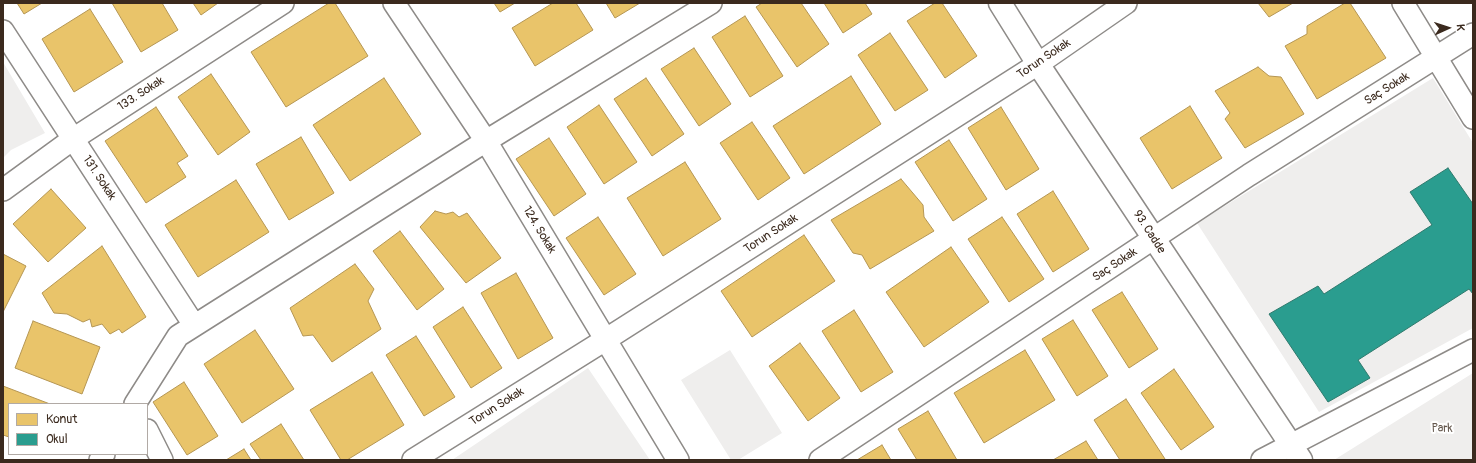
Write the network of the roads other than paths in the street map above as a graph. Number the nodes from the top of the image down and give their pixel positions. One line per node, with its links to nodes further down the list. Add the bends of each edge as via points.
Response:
1 (283, 3): 12 (street, 133. Sokak)
2 (394, 3): 13 (street, 124. Sokak)
3 (1000, 3): 10 (main road, 93. Cadde)
4 (1126, 3): 10 (street, Torun Sokak)
5 (1403, 3): 9 (street)
6 (703, 5): 13 (street)
7 (3, 31): 12 (street, 131. Sokak)
8 (1473, 34): 9 (street, Saç Sokak)
9 (1436, 58): 11 (street); 15 (street, Saç Sokak, via 1249,175)
10 (1038, 64): 15 (main road, 93. Cadde); 17 (street, Torun Sokak)
11 (1473, 118)
12 (73, 139): 14 (street, 133. Sokak); 16 (street, 131. Sokak)
13 (486, 140): 16 (street); 17 (street, 124. Sokak)
14 (3, 190)
15 (1154, 239): 21 (main road, 93. Cadde); 25 (street, Saç Sokak)
16 (194, 325): 19 (street, via 178,336)
17 (605, 340): 22 (street, Torun Sokak); 24 (street, 124. Sokak)
18 (1473, 350): 21 (street)
19 (136, 403)
20 (148, 432): 23 (street)
21 (1296, 453): 26 (street)
22 (416, 459)
23 (162, 460)
24 (678, 460)
25 (820, 460)
26 (1262, 460)

